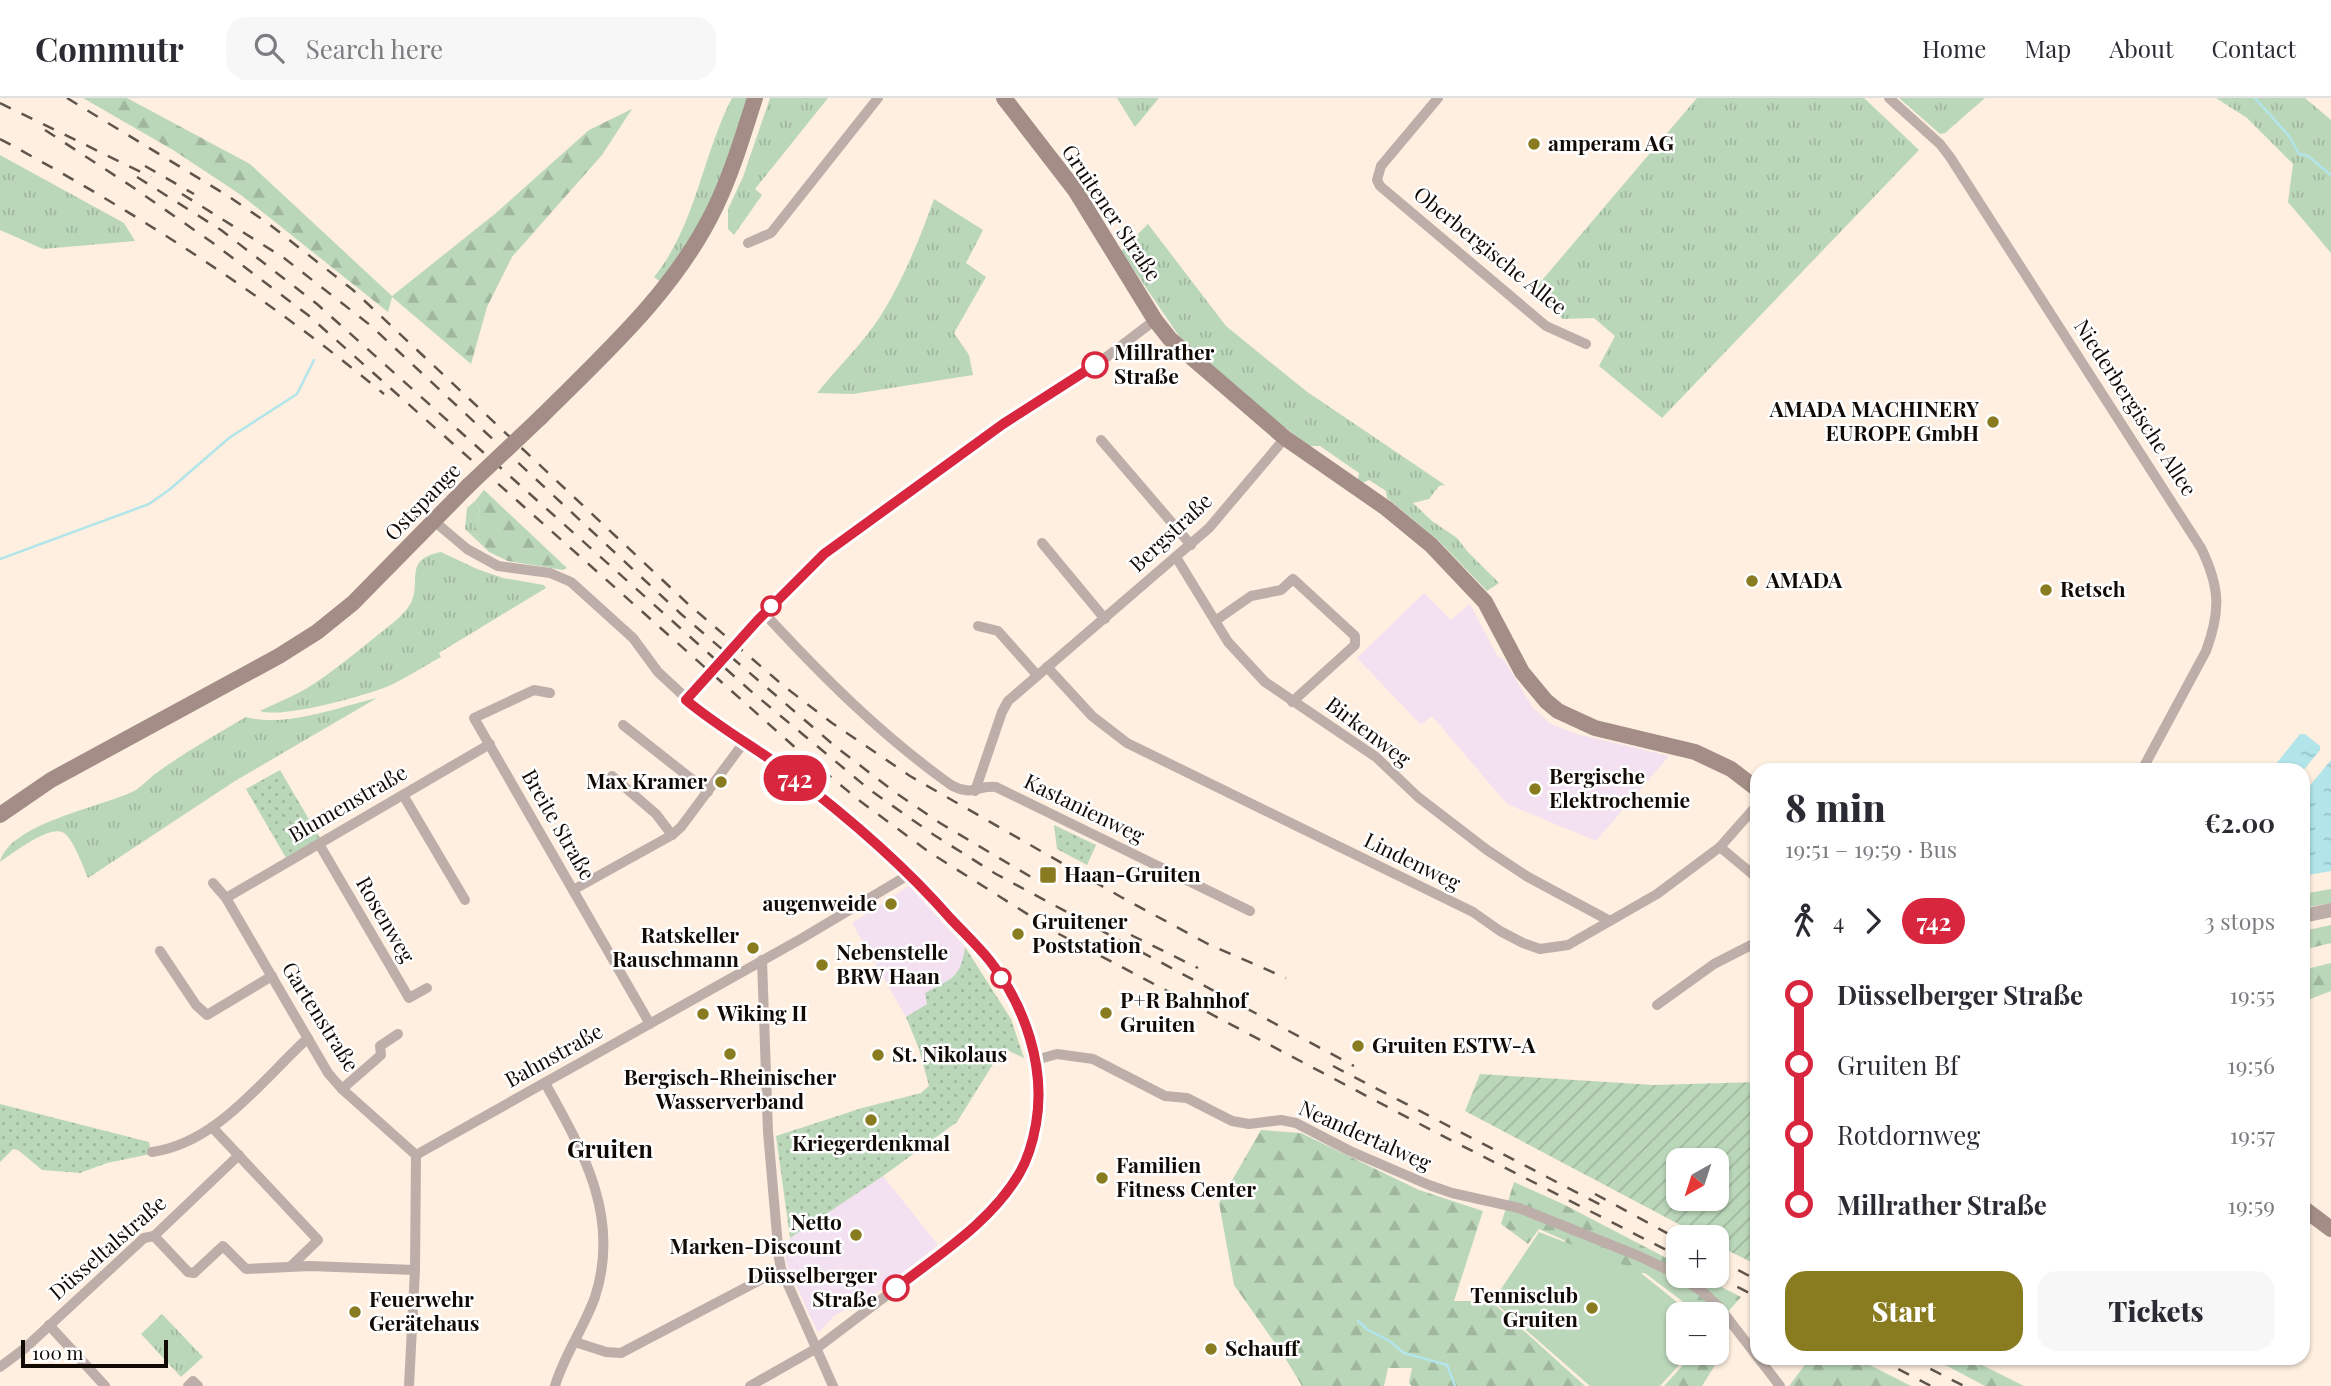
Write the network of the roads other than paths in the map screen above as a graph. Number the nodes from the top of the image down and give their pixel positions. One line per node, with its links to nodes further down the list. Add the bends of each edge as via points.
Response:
1 (755, 98): 11 (main road, Ostspange, bridge, via 714,210 649,307)
2 (878, 98): 6 (street, via 771,233)
3 (1004, 98): 7 (main road, Gruitener Straße, via 1075,190)
4 (1438, 98): 8 (street, Oberbergische Allee, via 1381,166 1380,186 1546,326)
5 (1889, 98): 27 (street, Niederbergische Allee, via 1950,157 2209,563 2217,592 2212,635)
6 (748, 243)
7 (1155, 320): 9 (main road, via 1184,352); 15 (street, via 857,529 811,565)
8 (1586, 344)
9 (1285, 438): 13 (street, Bergstraße); 29 (main road, via 1404,522 1454,567 1485,602 1522,672 1558,711 1595,728 1695,752)
10 (1101, 440): 13 (street)
11 (434, 521): 22 (street, via 467,549 498,566 550,573 571,582 633,638); 34 (main road, Ostspange, via 353,603 309,637 51,780)
12 (1042, 543): 16 (street)
13 (1191, 545): 14 (street, Bergstraße)
14 (1176, 557): 16 (street, Bergstraße); 17 (street, Birkenweg)
15 (759, 619): 22 (street, bridge); 30 (street, Kastanienweg, via 879,729 951,785 964,792)
16 (1105, 619): 19 (street, Bergstraße)
17 (1215, 621): 23 (street, Birkenweg, via 1243,660); 23 (street, via 1251,596 1281,590 1293,579 1355,636 1355,645)
18 (978, 626): 20 (street, via 998,631)
19 (1047, 667): 20 (street, Bergstraße); 47 (street, Lindenweg, via 1126,743 1474,912 1523,943 1540,949 1568,946)
20 (1037, 675): 30 (street, Bergstraße, via 1016,692 1002,712)
21 (550, 693): 26 (street, Breite Straße, via 534,690 474,718)
22 (686, 700): 25 (street)
23 (1293, 702): 47 (street, Birkenweg, via 1376,757 1418,797 1487,850)
24 (622, 725): 31 (street)
25 (745, 741): 31 (street); 39 (street)
26 (489, 744): 32 (street, Blumenstraße); 41 (street, Breite Straße)
27 (2146, 763)
28 (612, 776): 35 (street, via 656,814)
29 (1750, 784)
30 (975, 791): 44 (street, Kastanienweg, via 996,787)
31 (708, 792): 35 (street)
32 (403, 795): 36 (street, Blumenstraße); 43 (street)
33 (1750, 813): 37 (street, Lindenweg)
34 (0, 815)
35 (672, 835): 41 (street)
36 (319, 844): 42 (street, Blumenstraße); 52 (street, Rosenweg, via 409,998)
37 (1720, 846): 38 (street); 47 (street, Lindenweg, via 1657,894)
38 (1750, 872)
39 (911, 874): 50 (street, Bahnstraße); 57 (street, via 998,972 1014,999)
40 (213, 883): 42 (street, Gartenstraße)
41 (573, 890): 54 (street, Breite Straße)
42 (226, 898): 51 (street, Gartenstraße)
43 (465, 900)
44 (1250, 911)
45 (2331, 911): 46 (street)
46 (2310, 915)
47 (1610, 921)
48 (1750, 946): 53 (street, via 1714,964)
49 (160, 951): 51 (street, via 207,1015)
50 (762, 960): 54 (street, Bahnstraße); 68 (street, via 768,1132)
51 (272, 976): 56 (street, Gartenstraße)
52 (426, 988)
53 (1657, 1005)
54 (650, 1024): 58 (street, Bahnstraße)
55 (398, 1034): 59 (street, via 380,1046 381,1055)
56 (307, 1038): 59 (street, Gartenstraße); 60 (street)
57 (1036, 1060): 69 (street, Neandertalweg, via 1057,1054 1093,1059 1165,1096 1187,1098 1232,1121 1296,1123 1429,1185 1519,1208); 75 (street, via 1035,1129 1028,1157 1010,1188 958,1240)
58 (545, 1083): 63 (street, Bahnstraße); 73 (street, via 580,1146 602,1217 601,1269)
59 (342, 1088): 63 (street, Gartenstraße)
60 (212, 1126): 61 (street, via 176,1147); 62 (street)
61 (152, 1152)
62 (239, 1155): 66 (street, Düsseltalstraße); 67 (street, via 318,1240)
63 (416, 1155): 70 (street)
64 (2310, 1213): 65 (main road)
65 (2331, 1229)
66 (154, 1236): 67 (street, via 188,1272 194,1273 223,1246 246,1269); 72 (street, Düsseltalstraße, via 144,1238)
67 (291, 1266): 70 (street)
68 (781, 1269): 73 (street, via 621,1353); 75 (street)
69 (1666, 1269)
70 (415, 1270): 81 (street)
71 (1697, 1288): 74 (street, Neandertalweg, via 1719,1307)
72 (50, 1325): 77 (street, Düsseltalstraße); 78 (street)
73 (575, 1342): 82 (street)
74 (1750, 1347)
75 (817, 1348): 83 (street); 84 (street)
76 (1764, 1365): 85 (street, Neandertalweg)
77 (0, 1367)
78 (105, 1386)
79 (188, 1386): 80 (street, via 193,1381)
80 (198, 1386)
81 (409, 1386)
82 (555, 1386)
83 (750, 1386)
84 (833, 1386)
85 (1780, 1386)

